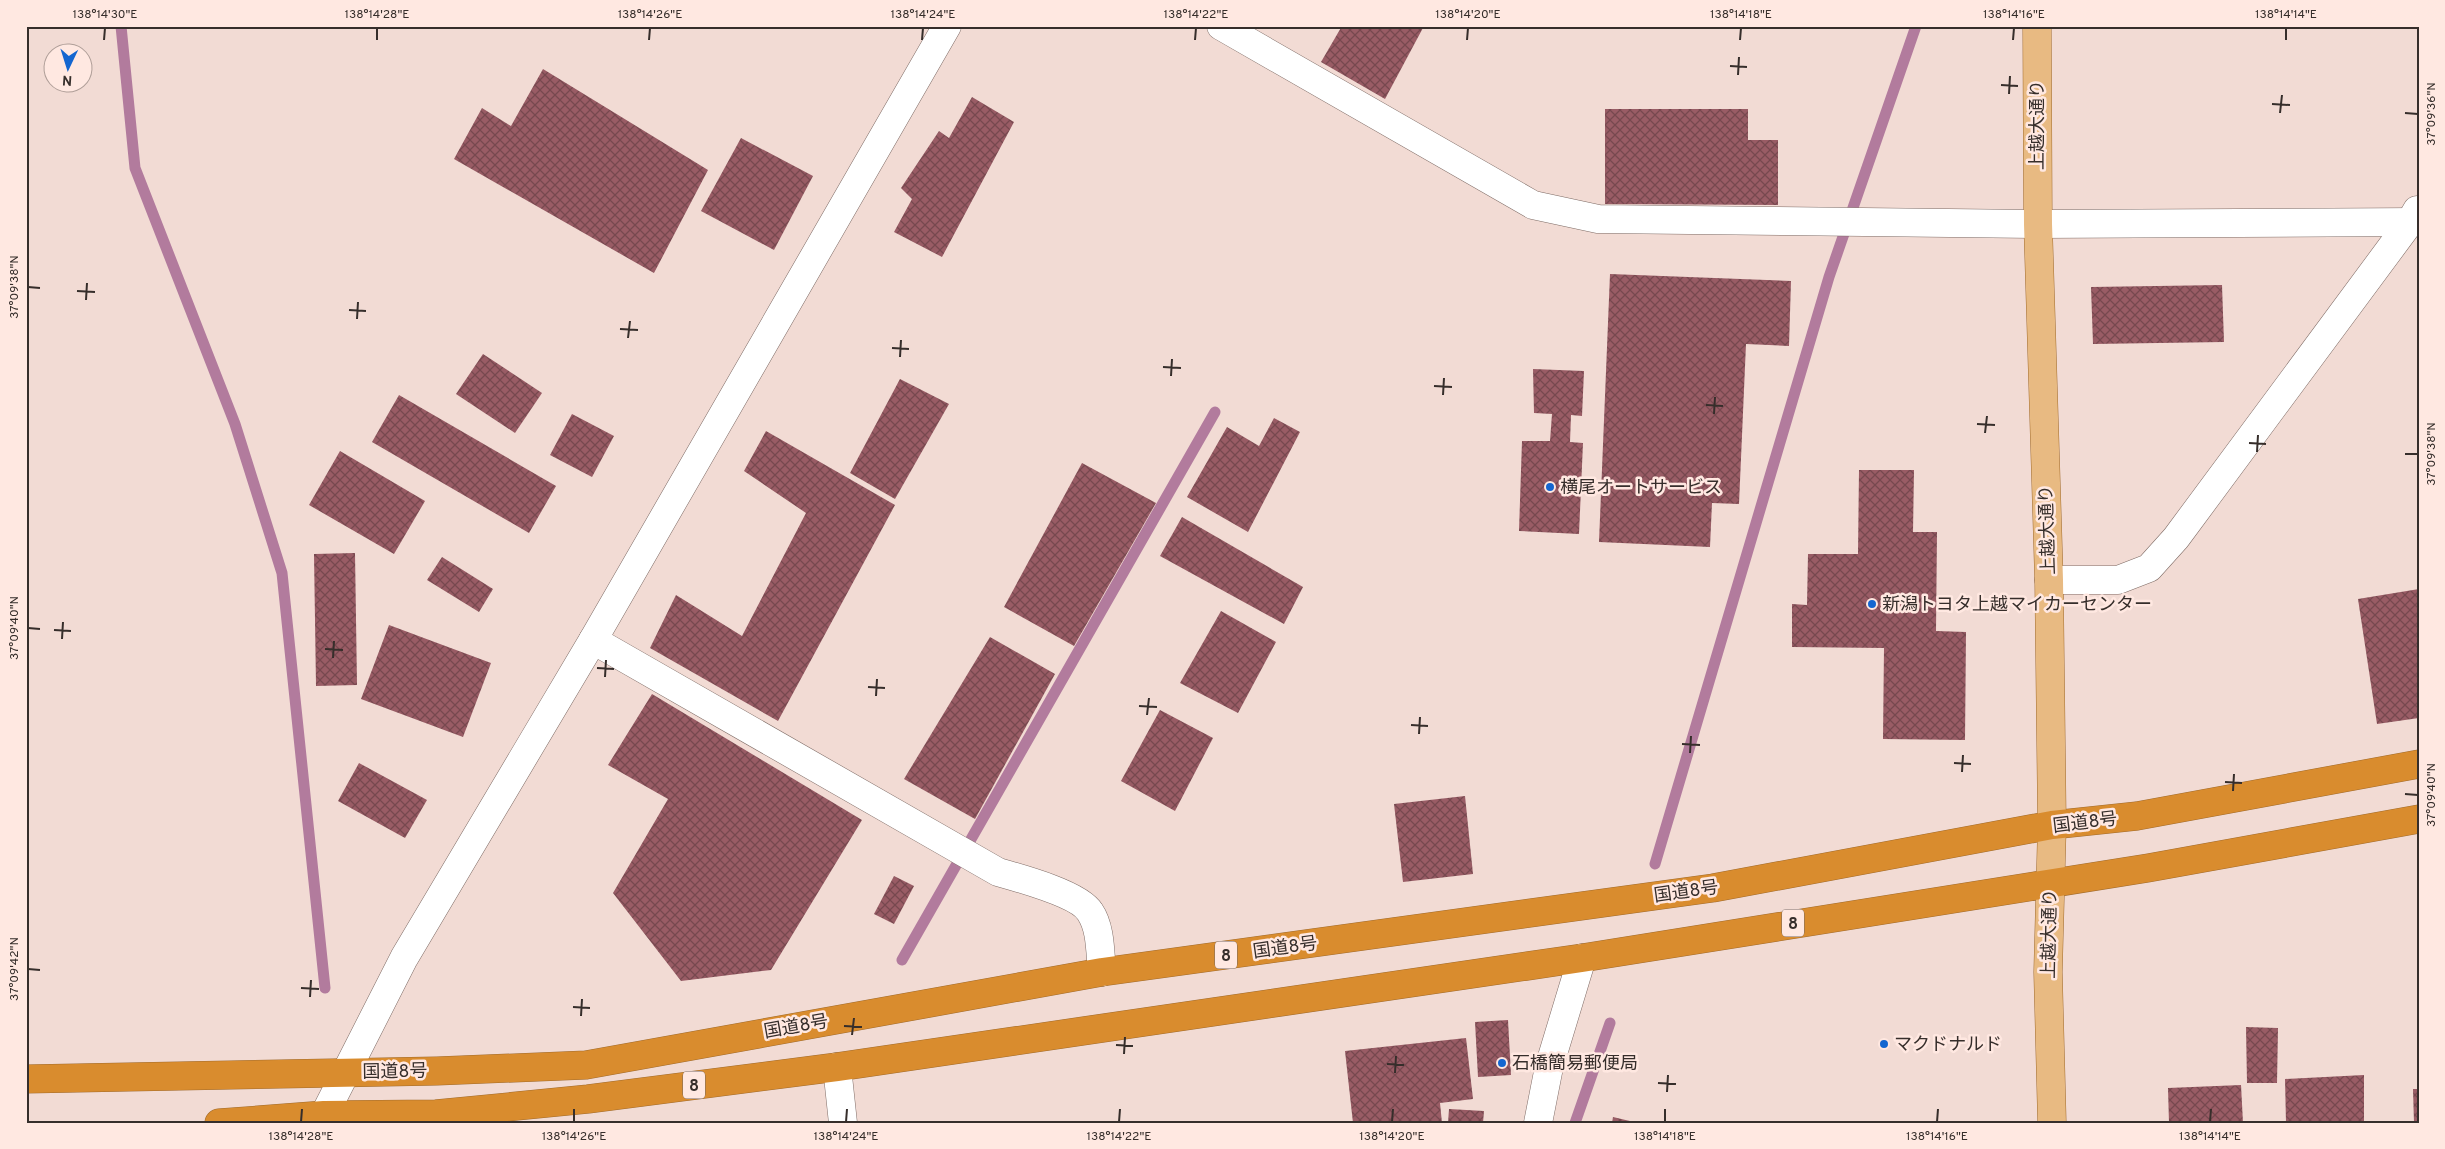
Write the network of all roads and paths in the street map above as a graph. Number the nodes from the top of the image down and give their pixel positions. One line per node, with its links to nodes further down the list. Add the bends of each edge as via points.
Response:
1 (947, 26): 7 (street)
2 (1221, 26): 5 (street, via 1533,205 1598,219)
3 (2037, 26): 5 (main road, 上越大通り)
4 (2416, 217): 5 (street); 6 (street, via 2176,538 2149,568 2118,580)
5 (2038, 224): 6 (main road, 上越大通り)
6 (2049, 580): 10 (main road, 上越大通り)
7 (593, 640): 13 (street, via 998,872 1074,899 1090,911 1098,932); 15 (street, via 404,958)
8 (2419, 764): 10 (highway, 国道8号 / 8, via 2137,816)
9 (2419, 819): 11 (highway, 8, via 2148,868)
10 (2052, 825): 11 (main road, 上越大通り); 13 (highway, 国道8号 / 8, via 1713,888)
11 (2050, 882): 12 (highway, 8); 21 (main road, 上越大通り, via 2048,972)
12 (1582, 958): 14 (highway, 8); 20 (street, via 1549,1067)
13 (1102, 972): 15 (highway, 国道8号 / 8, via 586,1064)
14 (837, 1067): 17 (highway, 8, via 588,1099 446,1113); 19 (street)
15 (345, 1072): 16 (highway, 国道8号 / 8); 17 (street)
16 (26, 1080)
17 (322, 1119): 18 (highway, 8)
18 (219, 1123)
19 (843, 1123)
20 (1538, 1123)
21 (2052, 1123)

